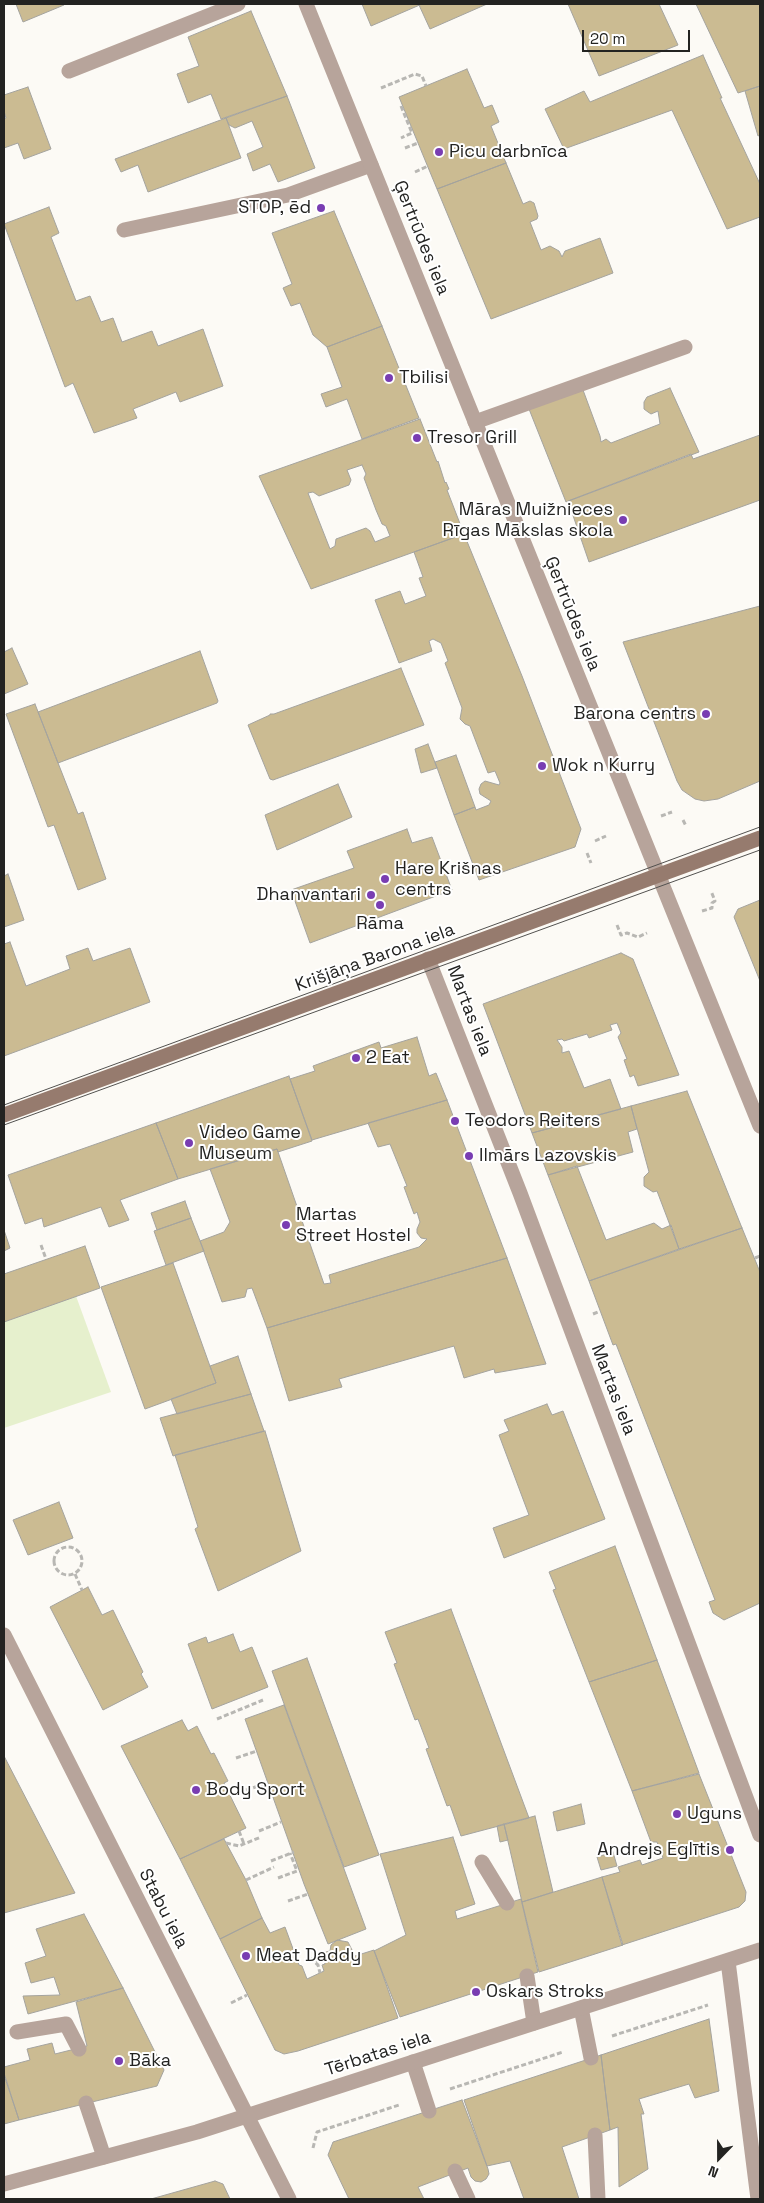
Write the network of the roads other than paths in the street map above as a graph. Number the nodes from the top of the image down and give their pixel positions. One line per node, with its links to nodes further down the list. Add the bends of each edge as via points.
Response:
1 (238, 4): 3 (street)
2 (306, 4): 4 (street, Ģertrūdes iela)
3 (69, 71)
4 (371, 165): 5 (street, via 288,195); 7 (street, Ģertrūdes iela)
5 (124, 230)
6 (685, 347): 7 (street)
7 (475, 422): 9 (street, Ģertrūdes iela)
8 (760, 838): 9 (street, Krišjāņa Barona iela)
9 (659, 876): 10 (street, Krišjāņa Barona iela); 12 (street, Ģertrūdes iela)
10 (428, 959): 11 (street, Krišjāņa Barona iela); 14 (street, Martas iela, via 520,1193)
11 (4, 1115)
12 (760, 1126)
13 (4, 1635): 28 (street, Stabu iela)
14 (760, 1835)
15 (482, 1862): 16 (street)
16 (507, 1903)
17 (760, 1950): 18 (street, Tērbatas iela)
18 (728, 1961): 20 (street, Tērbatas iela); 36 (street)
19 (527, 1976): 21 (street)
20 (581, 2008): 21 (street, Tērbatas iela); 24 (street)
21 (534, 2023): 25 (street, Tērbatas iela)
22 (17, 2032): 23 (street, via 66,2024)
23 (79, 2049)
24 (589, 2051)
25 (413, 2062): 27 (street); 28 (street, Tērbatas iela)
26 (86, 2103): 30 (street)
27 (427, 2104)
28 (248, 2116): 30 (street, Tērbatas iela); 33 (street, Stabu iela)
29 (595, 2134): 35 (street)
30 (104, 2157): 32 (street, Tērbatas iela)
31 (455, 2171): 34 (street)
32 (4, 2184)
33 (289, 2199)
34 (468, 2199)
35 (598, 2199)
36 (758, 2199)

